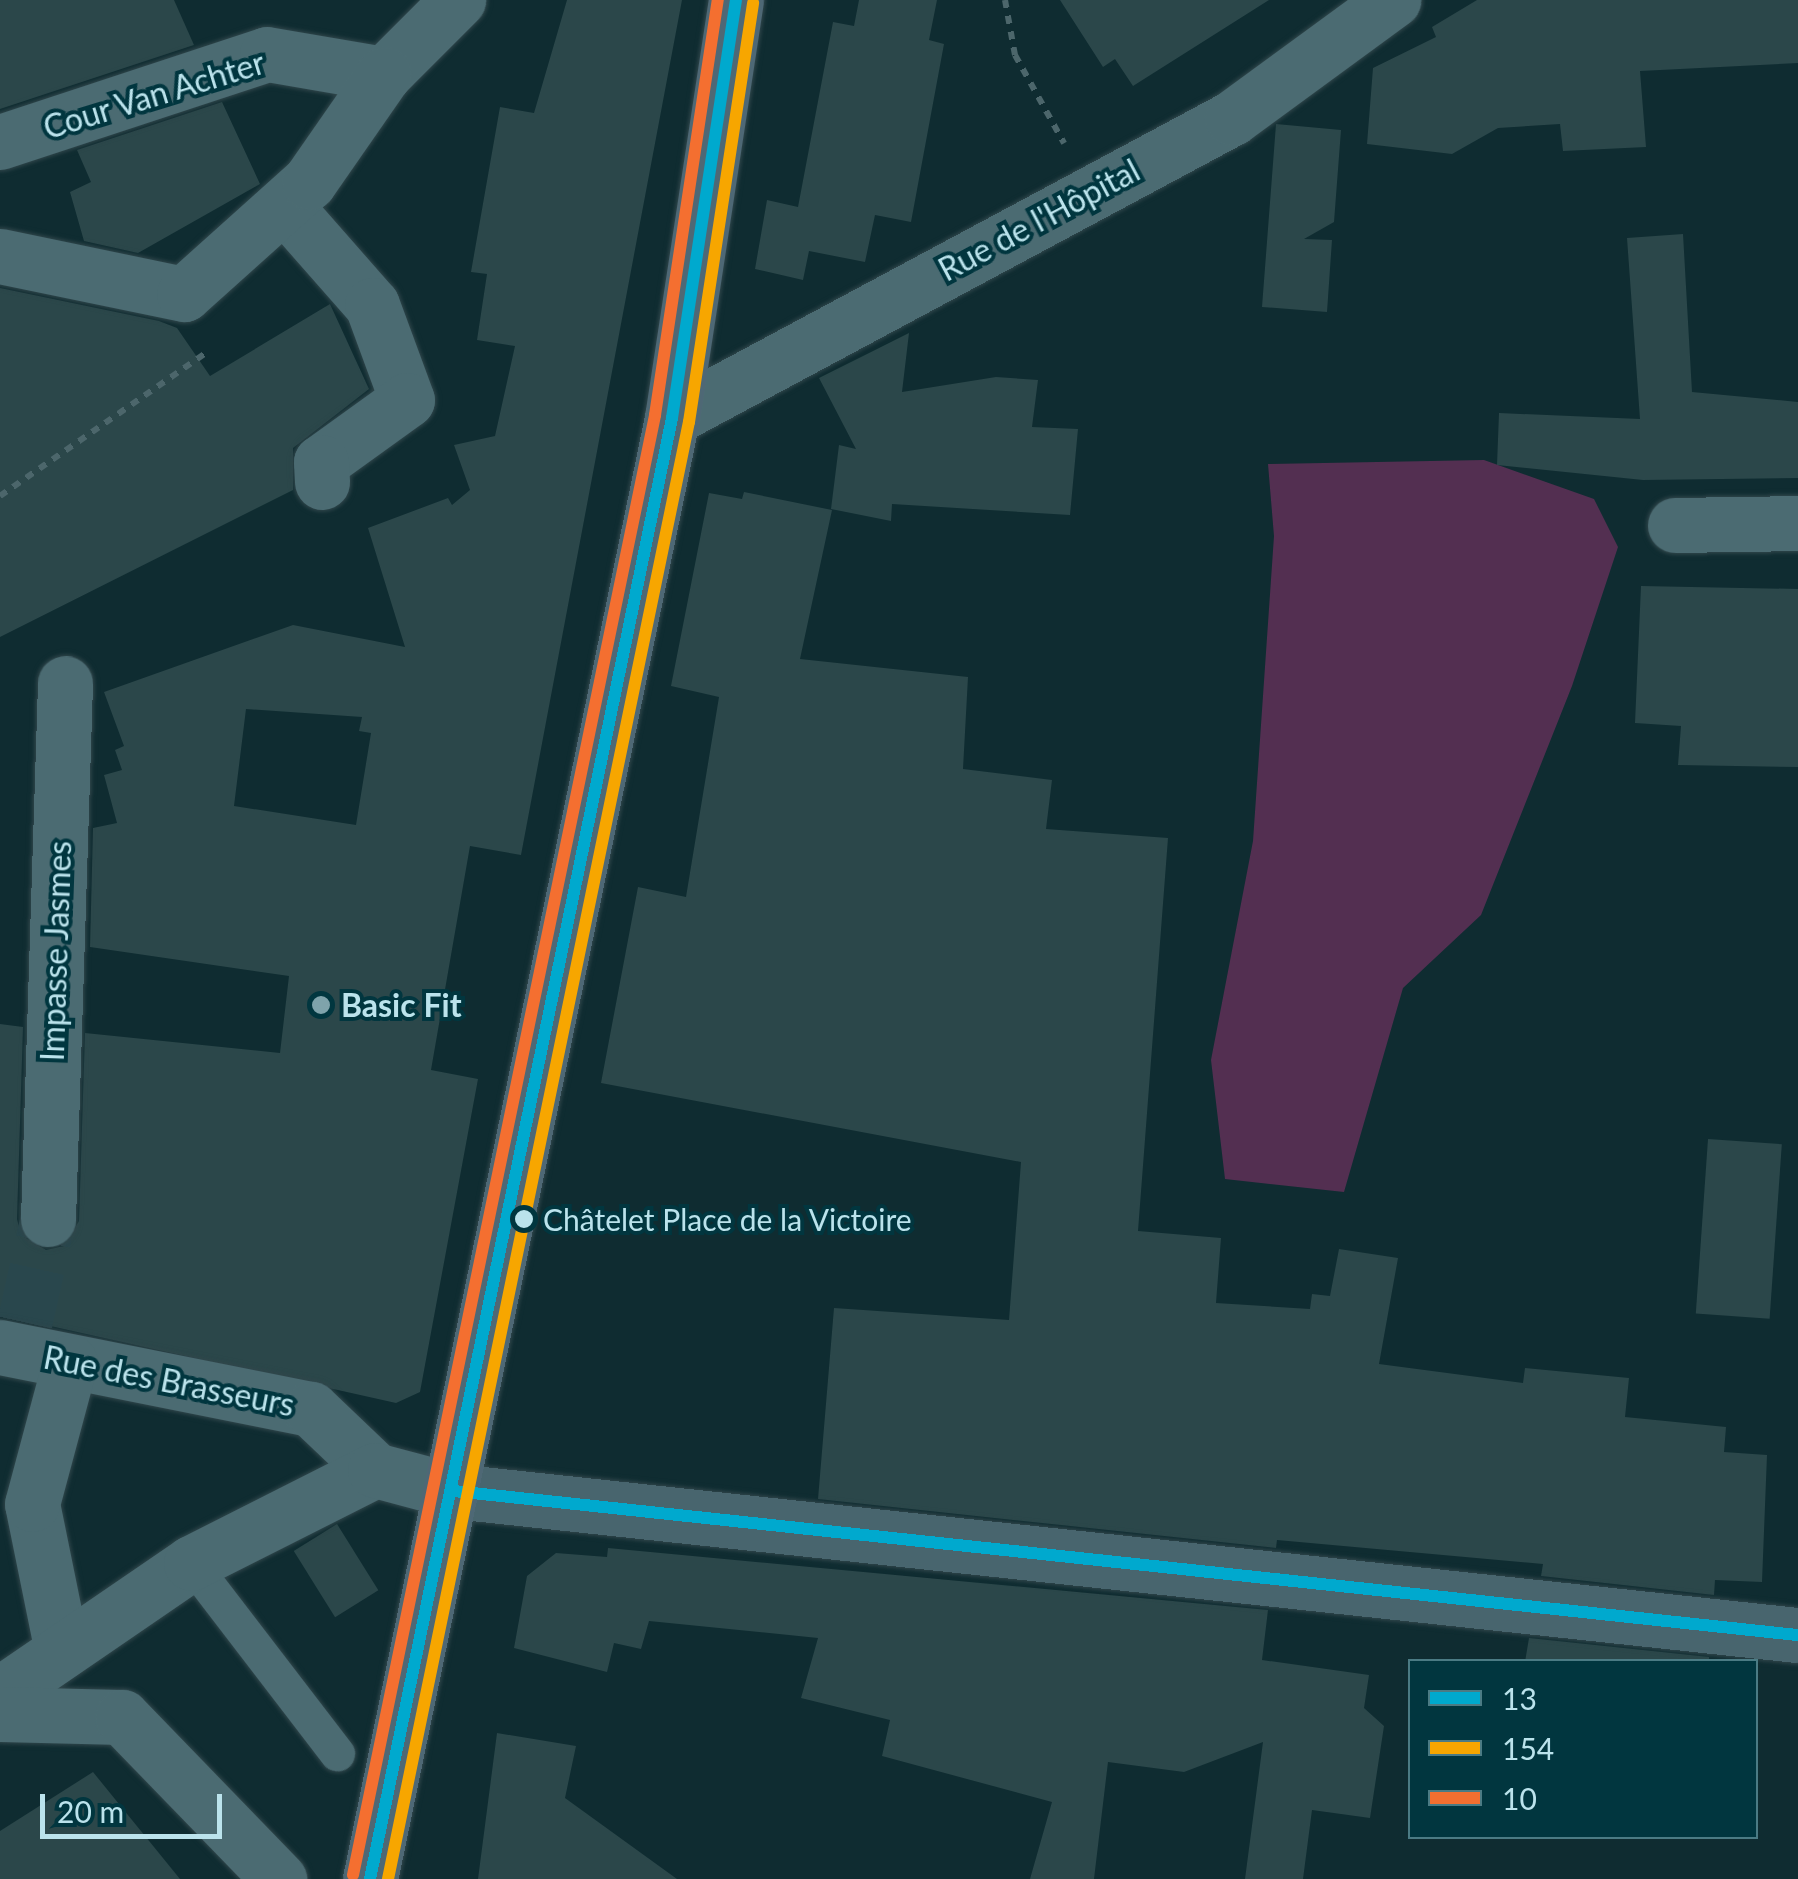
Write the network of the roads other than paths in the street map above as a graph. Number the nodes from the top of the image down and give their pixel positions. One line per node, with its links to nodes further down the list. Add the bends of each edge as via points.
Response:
1 (458, 0): 4 (street)
2 (736, 0): 8 (main road)
3 (1393, 0): 8 (street, Rue de l'Hôpital, via 1232,118)
4 (384, 74): 5 (street, Cour Van Achter, via 266,54); 6 (street)
5 (0, 142)
6 (284, 205): 7 (street, via 184,294); 9 (street, via 372,306 406,400 321,462)
7 (0, 256)
8 (672, 418): 16 (main road)
9 (322, 482)
10 (1798, 523): 11 (street)
11 (1675, 525)
12 (64, 682): 13 (street, Impasse Jasmes)
13 (48, 1218)
14 (28, 1346): 15 (street, Rue des Brasseurs, via 311,1409); 19 (street, via 32,1504)
15 (375, 1470): 16 (street); 17 (street)
16 (454, 1491): 18 (street); 24 (main road)
17 (191, 1562): 19 (street); 22 (lane)
18 (1798, 1635)
19 (62, 1651): 20 (street)
20 (0, 1694)
21 (0, 1714): 23 (street, via 122,1717)
22 (337, 1753)
23 (279, 1879)
24 (370, 1879)

